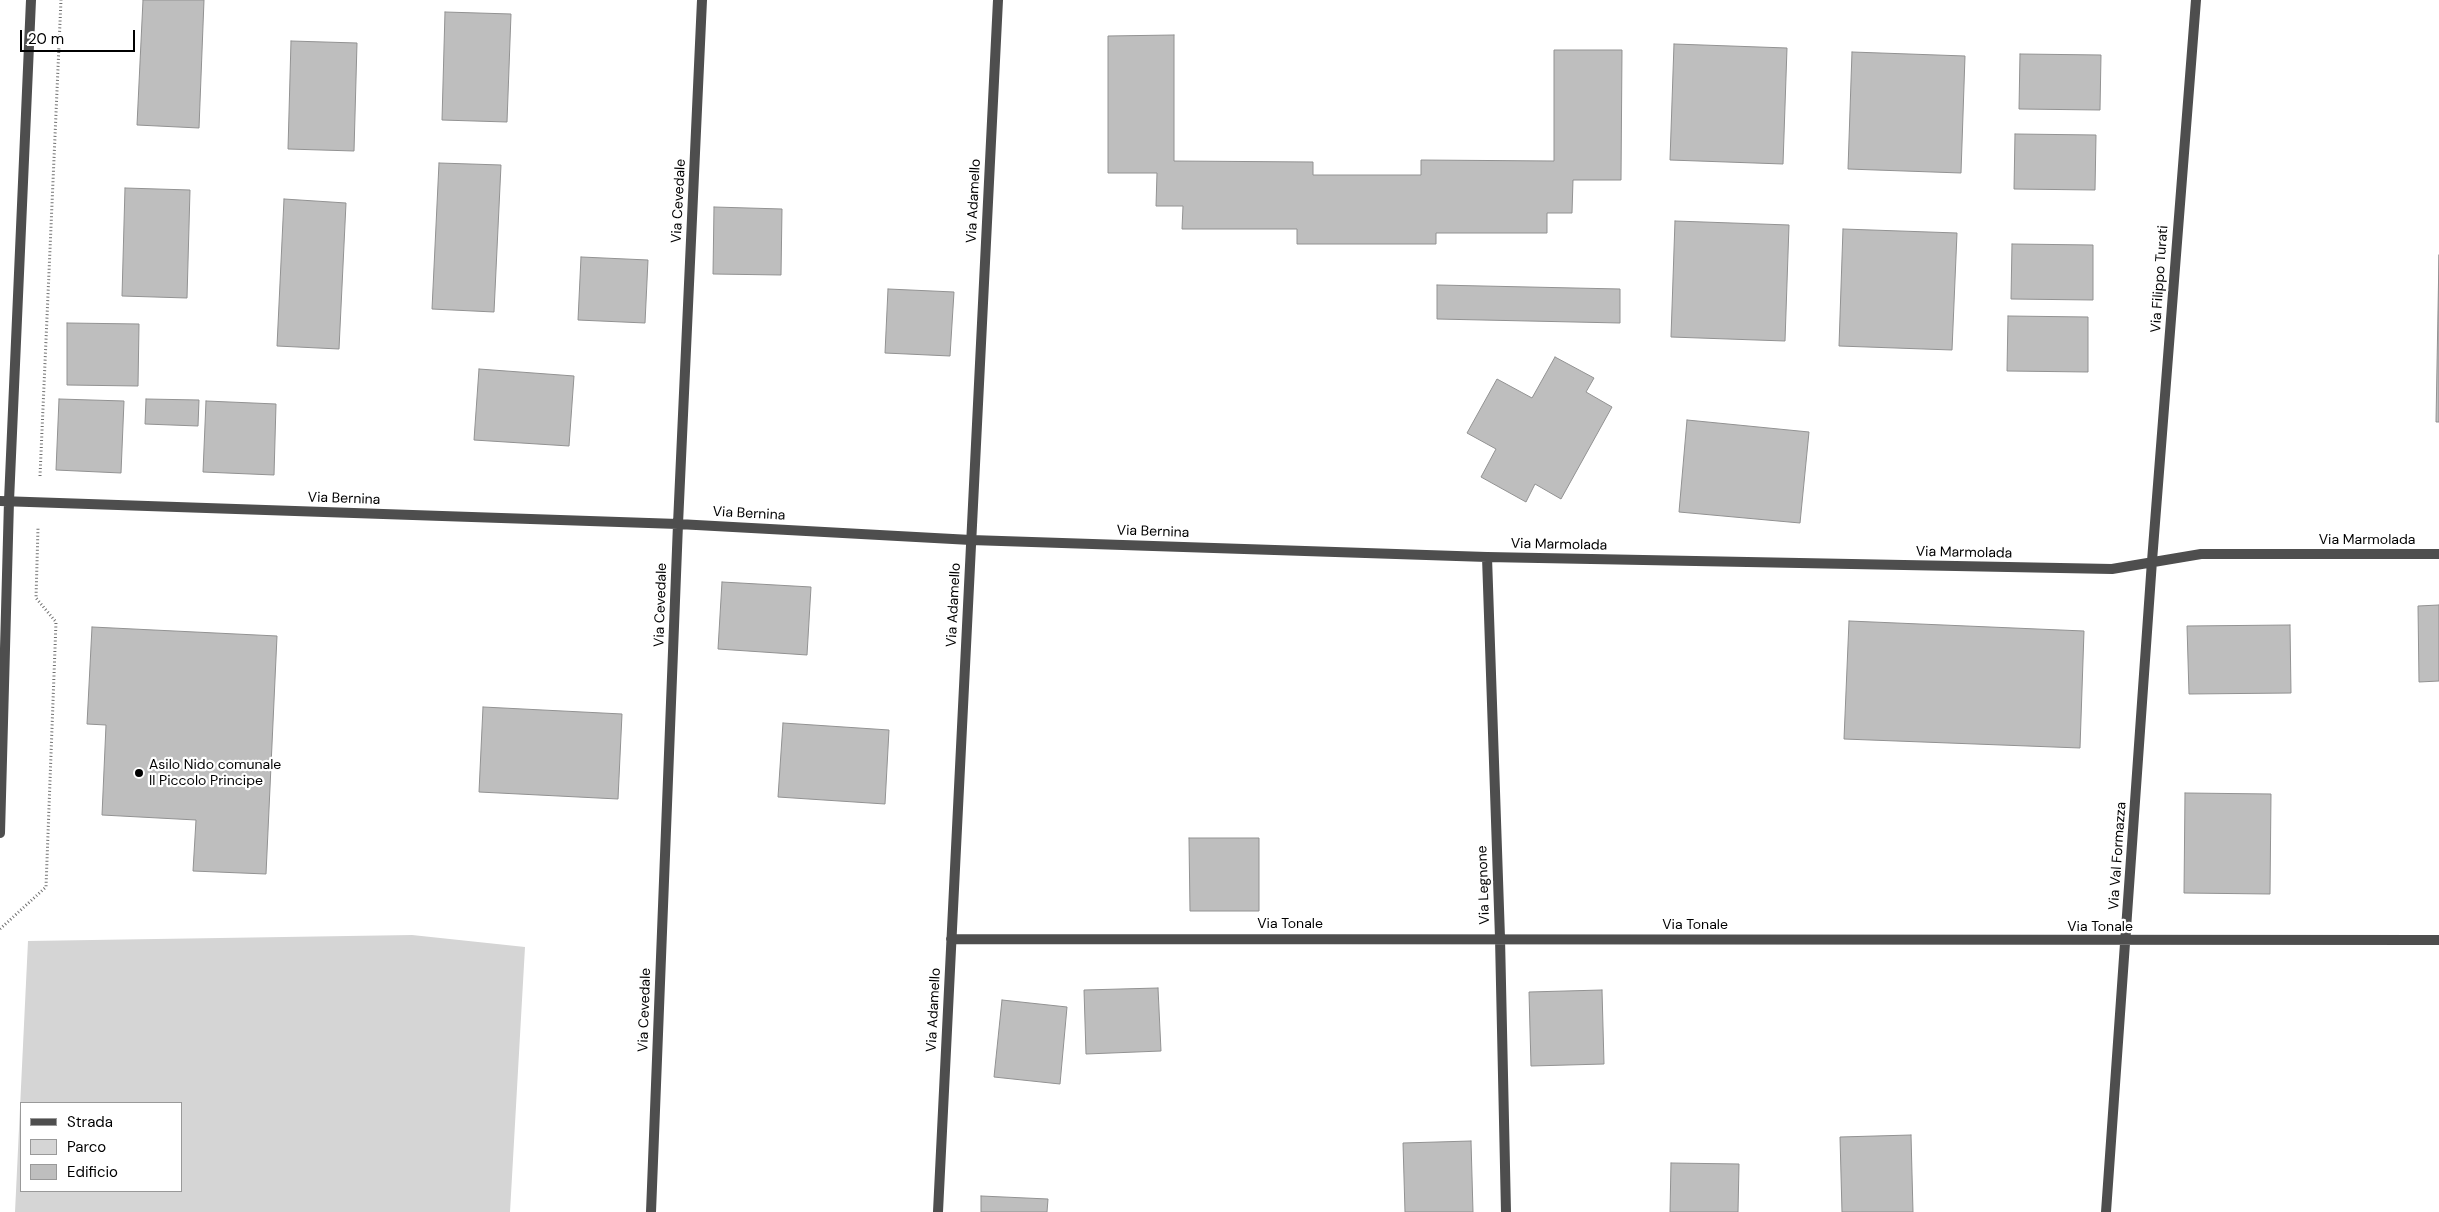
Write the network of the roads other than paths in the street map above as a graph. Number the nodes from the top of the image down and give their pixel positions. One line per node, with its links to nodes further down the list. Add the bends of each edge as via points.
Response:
1 (31, 0): 5 (street)
2 (702, 0): 6 (street, Via Cevedale)
3 (998, 0): 7 (street, Via Adamello)
4 (2196, 0): 10 (street, Via Filippo Turati)
5 (4, 501): 6 (street, Via Bernina); 11 (street)
6 (678, 524): 7 (street, Via Bernina); 16 (street, Via Cevedale)
7 (971, 540): 9 (street, Via Bernina); 13 (street, Via Adamello)
8 (2439, 554): 10 (street, Via Marmolada, via 2201,554)
9 (1487, 557): 10 (street, Via Marmolada, via 2112,569); 12 (street, Via Legnone)
10 (2152, 561): 15 (street, Via Val Formazza)
11 (0, 833)
12 (1500, 938): 13 (street, Via Tonale); 15 (street, Via Tonale); 18 (street, Via Legnone)
13 (951, 939): 17 (street, Via Adamello)
14 (2439, 940): 15 (street, Via Tonale)
15 (2126, 941): 19 (street, Via Val Formazza)
16 (651, 1212)
17 (938, 1212)
18 (1506, 1212)
19 (2106, 1212)

